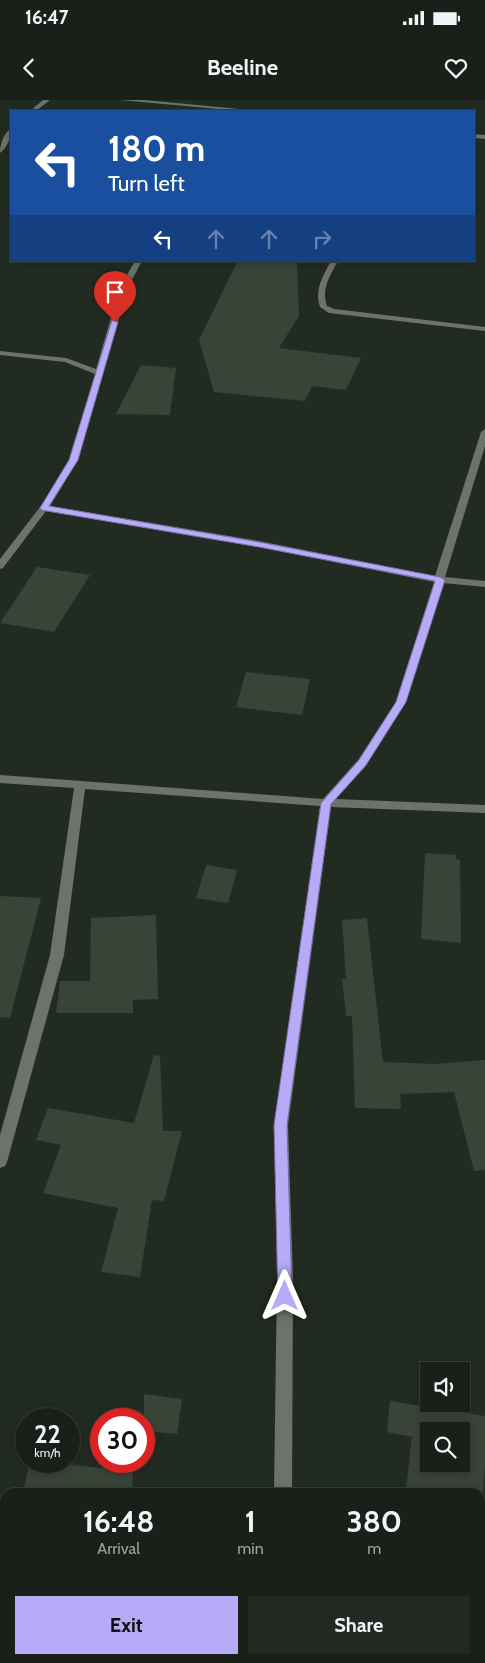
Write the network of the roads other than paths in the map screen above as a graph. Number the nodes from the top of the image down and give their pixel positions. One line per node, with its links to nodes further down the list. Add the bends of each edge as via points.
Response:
1 (47, 100): 4 (street)
2 (123, 100): 5 (street)
3 (224, 100): 5 (street)
4 (34, 110)
5 (221, 110)
6 (10, 132): 7 (street)
7 (0, 151)
8 (138, 262): 12 (street, via 124,287)
9 (334, 262): 10 (street, via 323,280 322,302 332,311)
10 (485, 329)
11 (0, 353): 12 (street, via 66,360)
12 (100, 373): 14 (street, via 74,460)
13 (485, 432): 16 (street)
14 (44, 508): 15 (street); 16 (street, via 259,544)
15 (0, 566)
16 (440, 580): 17 (street); 20 (street, via 401,702 362,763)
17 (485, 584)
18 (0, 780): 19 (street)
19 (80, 785): 20 (street); 22 (street, via 57,955)
20 (326, 803): 21 (street); 23 (street, via 281,1125 285,1277)
21 (485, 809)
22 (0, 1162)
23 (282, 1488)

